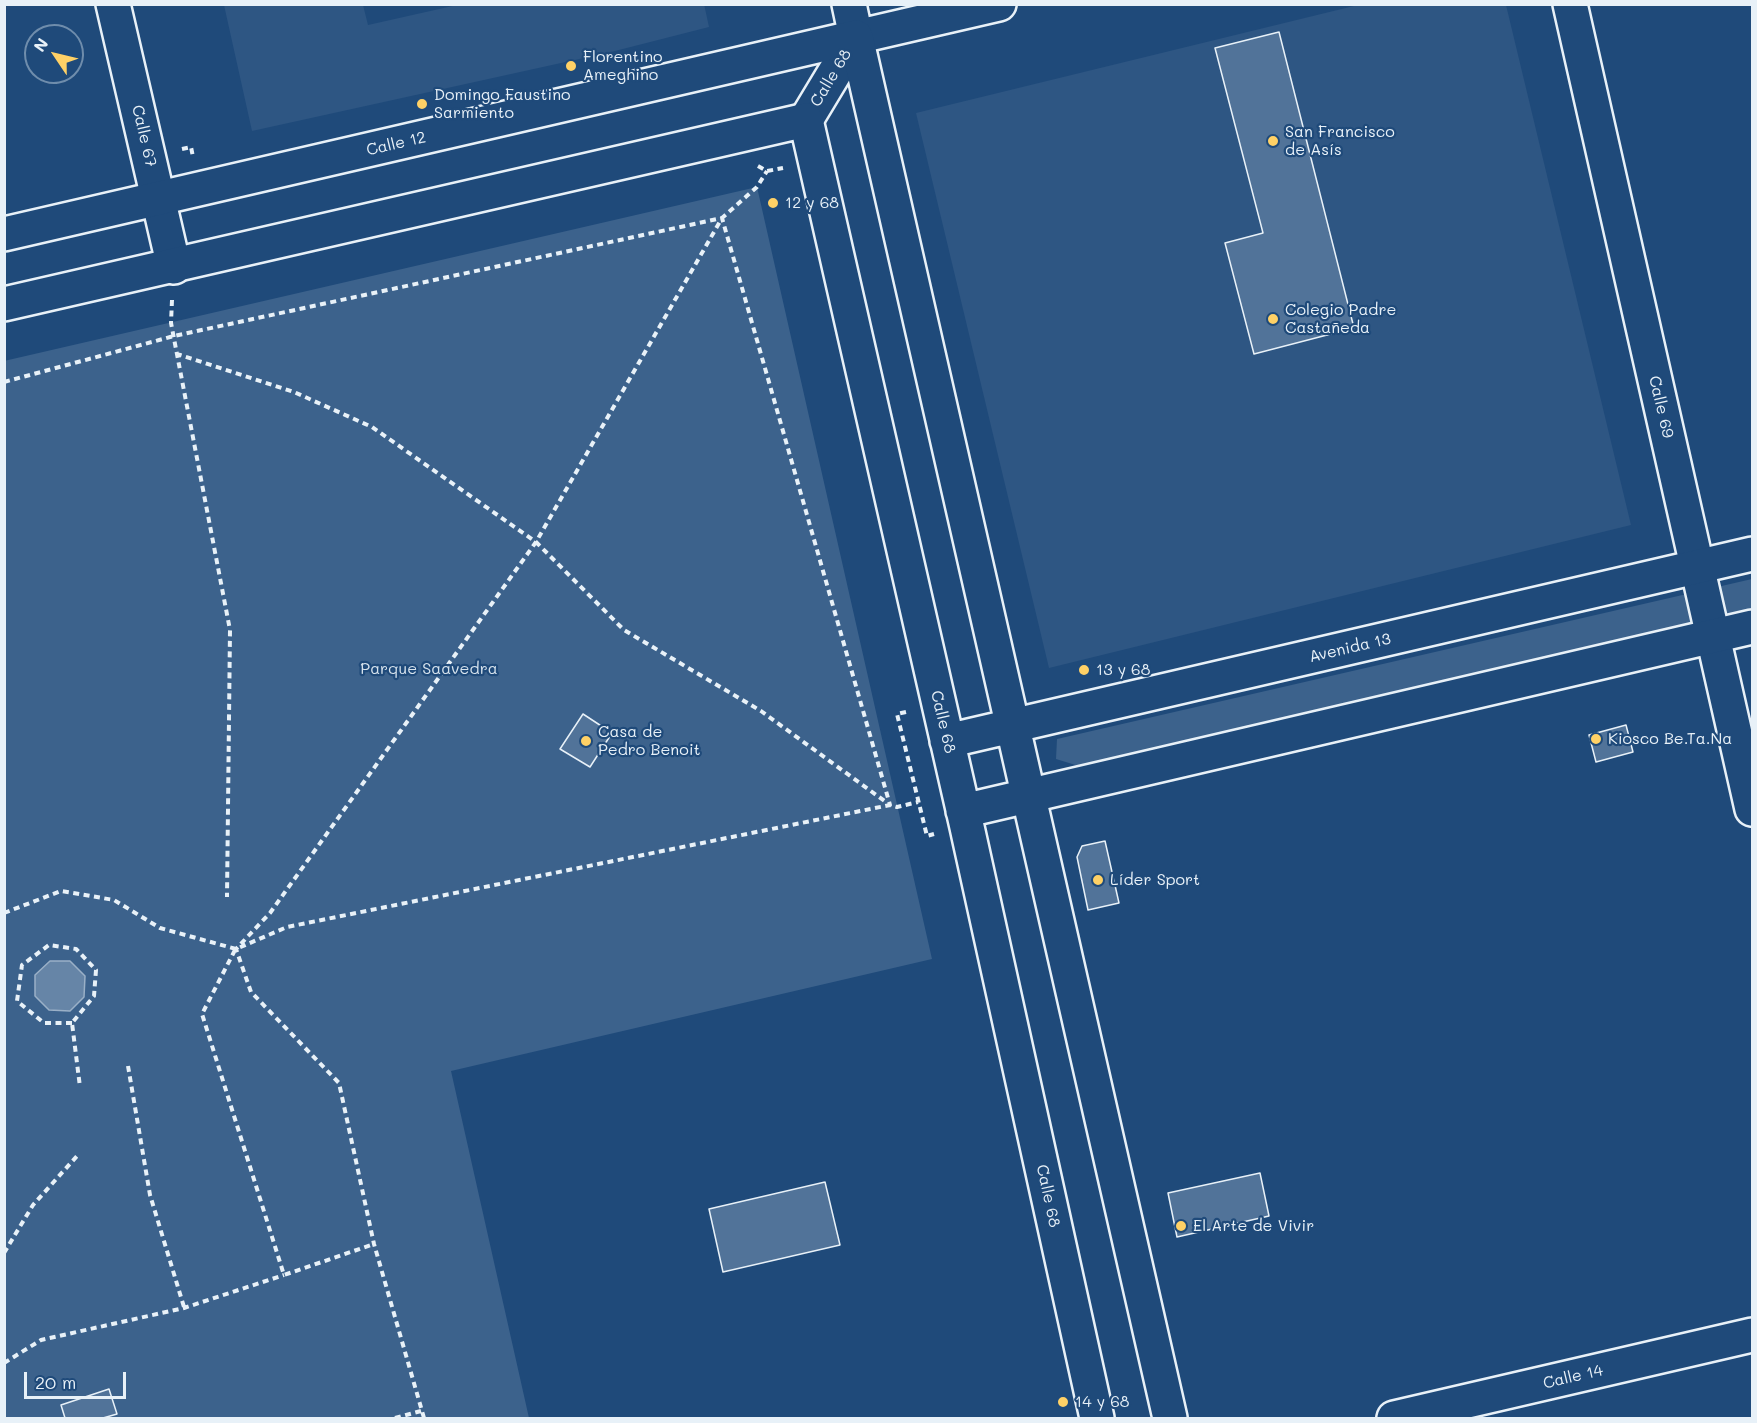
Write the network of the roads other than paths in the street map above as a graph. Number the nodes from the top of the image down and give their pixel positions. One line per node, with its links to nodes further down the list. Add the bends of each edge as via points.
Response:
1 (113, 4): 7 (main road, Calle 67)
2 (849, 4): 5 (main road, Calle 68)
3 (999, 4): 5 (main road, Calle 12)
4 (1570, 4): 12 (main road, Calle 69)
5 (856, 38): 6 (main road, Calle 68); 7 (main road, Calle 12); 15 (main road, Calle 68)
6 (806, 120): 9 (main road); 16 (main road, Calle 68)
7 (159, 199): 8 (main road, Calle 12); 9 (main road, Calle 67)
8 (4, 234)
9 (174, 279): 10 (main road)
10 (4, 304)
11 (1752, 554): 12 (main road, Avenida 13)
12 (1698, 567): 14 (main road, Calle 69); 15 (main road, Avenida 13)
13 (1752, 627): 14 (main road)
14 (1713, 636): 17 (main road); 18 (main road, Calle 69)
15 (1012, 726): 16 (main road, Avenida 13); 17 (main road, Calle 68)
16 (947, 741): 19 (main road, Calle 68)
17 (1029, 796): 19 (main road); 22 (main road, Calle 68)
18 (1752, 808)
19 (963, 811): 21 (main road, Calle 68)
20 (1752, 1335): 23 (main road, Calle 14)
21 (1097, 1419)
22 (1170, 1419)
23 (1394, 1419)

